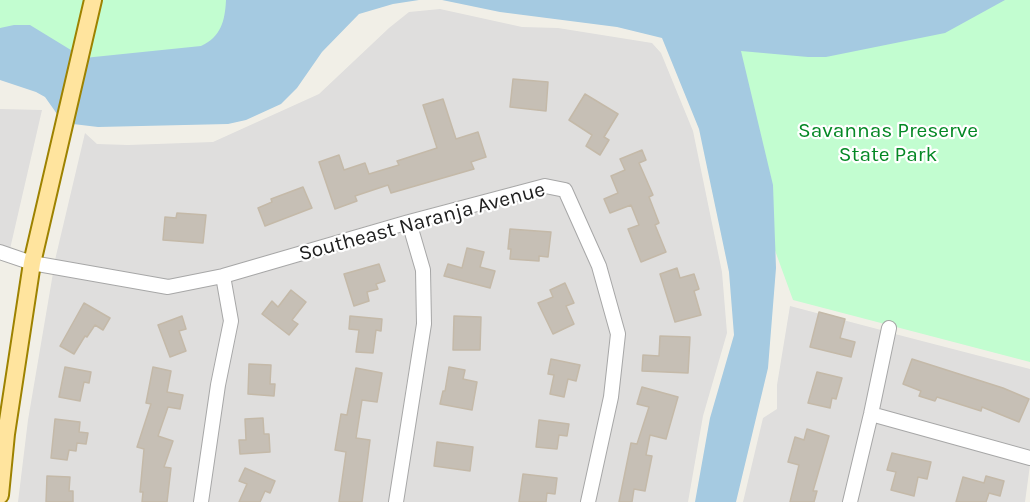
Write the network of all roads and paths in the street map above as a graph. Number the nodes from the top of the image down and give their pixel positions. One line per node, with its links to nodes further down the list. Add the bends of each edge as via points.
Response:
1 (93, 0): 4 (main road)
2 (409, 222): 5 (street, Southeast Naranja Avenue); 11 (street, via 423,270 424,324); 12 (street, Southeast Naranja Avenue, via 544,186 566,190 599,266 618,334 611,397)
3 (0, 252): 4 (street, Southeast Naranja Avenue)
4 (32, 263): 5 (street, Southeast Naranja Avenue, via 168,287); 9 (main road)
5 (223, 276): 10 (street, via 231,321)
6 (889, 328): 7 (street)
7 (871, 414): 8 (street); 13 (street)
8 (1030, 458)
9 (0, 495)
10 (201, 502)
11 (396, 502)
12 (588, 502)
13 (850, 502)

